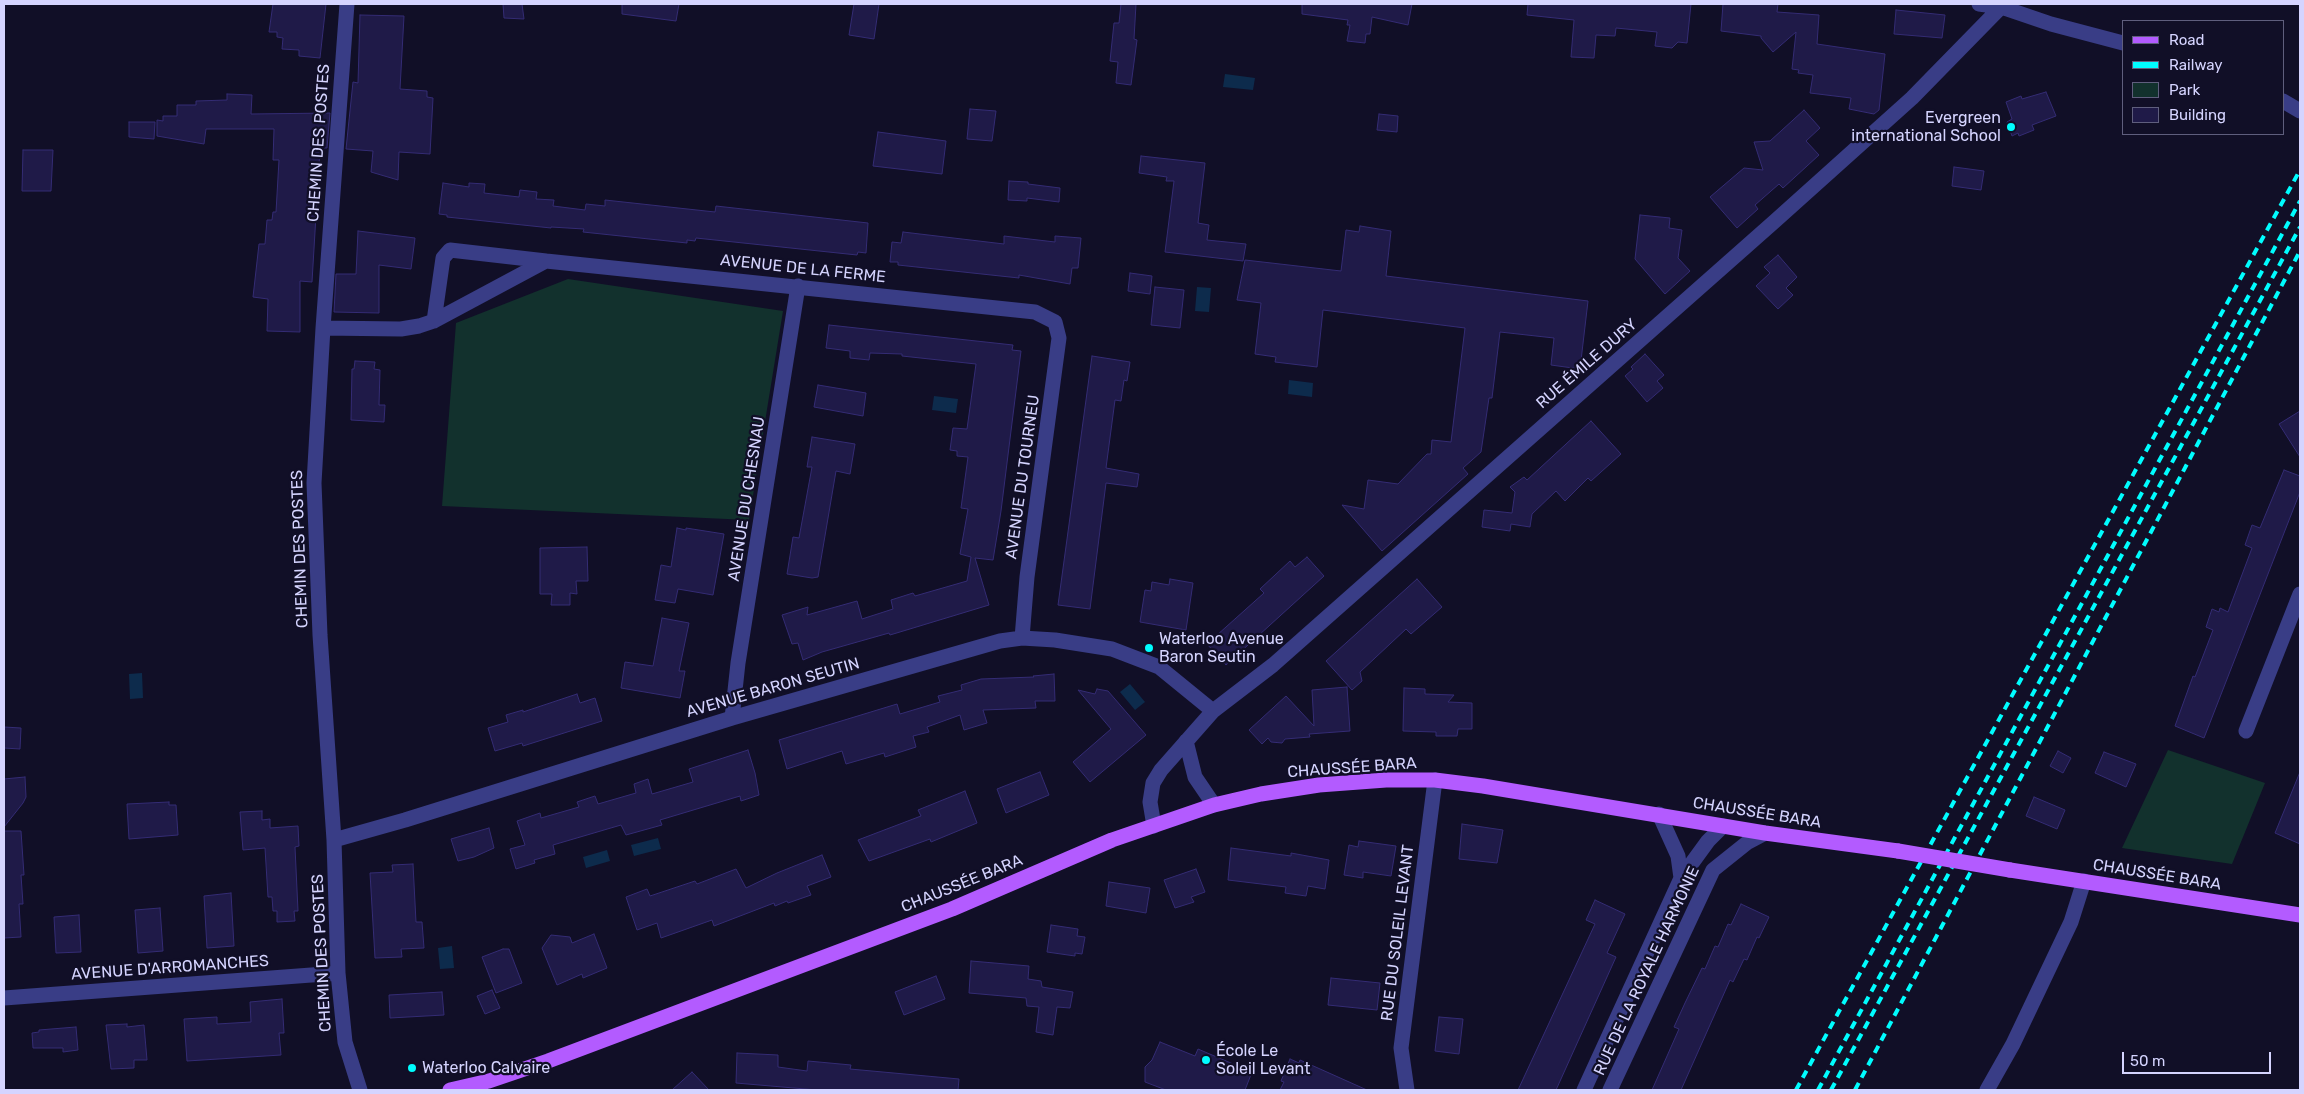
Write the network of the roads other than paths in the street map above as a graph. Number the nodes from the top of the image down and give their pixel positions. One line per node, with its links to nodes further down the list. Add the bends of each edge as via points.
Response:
1 (347, 4): 11 (street, CHEMIN DES POSTES)
2 (1979, 4): 3 (street)
3 (2002, 5): 4 (street, via 2051,24); 14 (street, RUE ÉMILE DURY, via 1912,98 1789,209 1273,665)
4 (2122, 43)
5 (2284, 102): 6 (street)
6 (2300, 110)
7 (546, 260): 8 (street, AVENUE DE LA FERME); 9 (street); 9 (street, AVENUE DE LA FERME, via 450,250 443,258)
8 (798, 286): 10 (street, AVENUE DE LA FERME, via 1036,312); 15 (street, AVENUE DU CHESNAU)
9 (434, 321): 11 (street, via 401,329)
10 (1055, 322): 13 (street, AVENUE DU TOURNEU, via 1059,338 1027,577)
11 (323, 328): 24 (street, CHEMIN DES POSTES, via 314,484)
12 (2300, 594): 16 (street)
13 (1022, 638): 14 (street, AVENUE BARON SEUTIN, via 1056,640 1120,652 1159,667); 15 (street, AVENUE BARON SEUTIN, via 981,646)
14 (1213, 711): 17 (street, RUE ÉMILE DURY)
15 (732, 718): 24 (street, AVENUE BARON SEUTIN)
16 (2246, 731)
17 (1186, 741): 19 (street, via 1194,777); 21 (street, RUE ÉMILE DURY, via 1153,783 1150,802)
18 (1435, 780): 19 (main road, CHAUSSÉE BARA, via 1319,785); 20 (main road, CHAUSSÉE BARA); 32 (street, RUE DU SOLEIL LEVANT, via 1401,1048)
19 (1214, 805): 21 (main road, CHAUSSÉE BARA)
20 (1659, 814): 22 (main road, CHAUSSÉE BARA); 25 (street, RUE DE LA ROYALE HARMONIE, via 1678,856)
21 (1154, 826): 31 (main road, CHAUSSÉE BARA, via 952,909 566,1054 489,1082)
22 (1723, 826): 23 (main road, CHAUSSÉE BARA); 25 (street, RUE DE LA ROYALE HARMONIE)
23 (1765, 833): 26 (main road, CHAUSSÉE BARA, bridge); 34 (street, RUE DE LA ROYALE HARMONIE, via 1748,842 1713,870)
24 (334, 840): 28 (street, CHEMIN DES POSTES)
25 (1681, 878): 33 (street, RUE DE LA ROYALE HARMONIE)
26 (2084, 881): 27 (main road, CHAUSSÉE BARA); 35 (street, via 2071,922 2013,1044)
27 (2300, 915)
28 (338, 973): 29 (street, AVENUE D'ARROMANCHES); 30 (street, CHEMIN DES POSTES, via 345,1042)
29 (4, 998)
30 (360, 1090)
31 (450, 1090)
32 (1407, 1090)
33 (1584, 1090)
34 (1610, 1090)
35 (1987, 1090)

